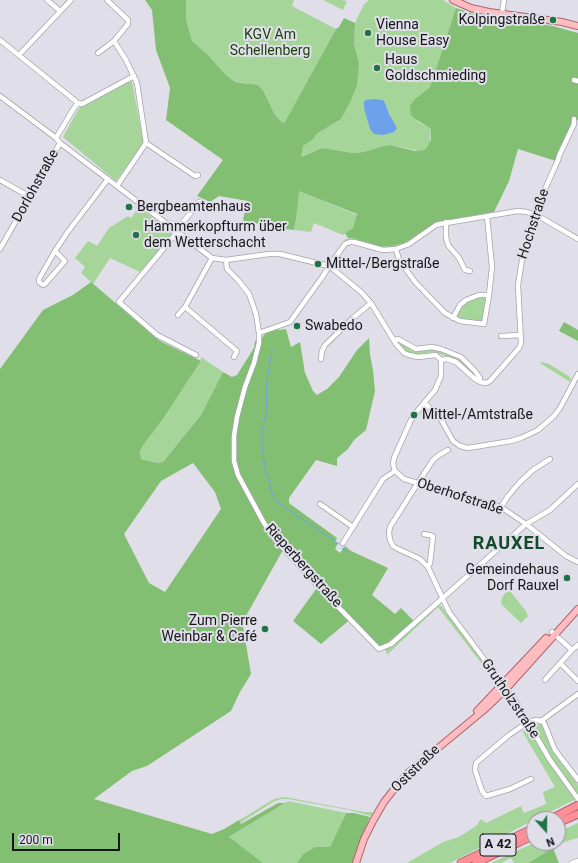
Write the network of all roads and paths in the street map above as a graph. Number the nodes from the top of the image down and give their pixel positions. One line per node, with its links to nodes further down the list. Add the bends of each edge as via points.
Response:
1 (47, 0): 6 (street)
2 (71, 0): 6 (street)
3 (107, 0): 10 (street, via 128,20 128,24)
4 (453, 0): 7 (main road, via 471,8)
5 (504, 0): 7 (street)
6 (60, 12): 12 (street)
7 (502, 14): 8 (main road)
8 (576, 24)
9 (0, 40): 12 (street)
10 (114, 41): 11 (street); 13 (street)
11 (98, 53)
12 (19, 55): 15 (street)
13 (134, 76): 15 (street, via 82,104); 19 (street)
14 (0, 96): 17 (street)
15 (78, 103): 17 (street)
16 (574, 119): 26 (street, Hochstraße)
17 (56, 138): 18 (street)
18 (60, 143): 22 (street); 24 (street, Dorlohstraße)
19 (146, 143): 20 (street, via 195,176); 23 (street)
20 (198, 175)
21 (0, 180): 24 (street)
22 (108, 180): 23 (street); 33 (street)
23 (117, 186): 29 (street)
24 (30, 198): 31 (street, Dorlohstraße)
25 (199, 202): 29 (street)
26 (534, 214): 27 (street, via 518,210); 30 (street); 44 (street, Hochstraße, via 518,276)
27 (487, 216): 28 (street); 38 (street, via 492,267)
28 (446, 222): 32 (street, via 436,225 409,244); 37 (street, via 448,245 465,270)
29 (176, 231): 34 (street); 47 (street, via 120,302 157,335)
30 (578, 239)
31 (0, 249)
32 (396, 249): 36 (street, via 383,250 350,242 345,244); 42 (street, via 399,260 416,283 436,305)
33 (54, 252): 33 (street, via 39,279 43,285 65,261)
34 (212, 258): 35 (street); 40 (street)
35 (226, 260): 36 (street, via 280,254); 43 (street, Rieperbergstraße, via 227,269 249,294)
36 (329, 266): 39 (street); 43 (street, via 290,322)
37 (470, 271)
38 (489, 295): 42 (street, via 479,295 466,300 460,305); 42 (street, via 484,324)
39 (371, 303): 46 (street); 49 (street, via 325,345)
40 (185, 307): 41 (street); 48 (street, via 237,351)
41 (178, 315)
42 (454, 318)
43 (262, 332): 67 (street, Rieperbergstraße, via 237,417 234,461 238,475 274,538 379,649 391,644)
44 (520, 335): 45 (street); 52 (street, Hochstraße, via 519,348 490,381)
45 (501, 336)
46 (394, 340): 50 (street, via 409,355 432,355); 52 (street, via 398,339 416,349 432,347 461,357 475,371)
47 (196, 355)
48 (234, 357)
49 (321, 359)
50 (441, 360): 52 (street, via 456,362); 53 (street, via 441,376 433,393)
51 (578, 374): 53 (street, via 554,416 538,430 511,441 468,448 460,446 450,437 438,414)
52 (480, 382)
53 (424, 403): 56 (street, via 414,415 394,458)
54 (448, 450): 57 (street, via 433,460)
55 (550, 459): 60 (street, via 520,482)
56 (395, 471): 57 (street, Oberhofstraße, via 404,479); 62 (street, via 383,479)
57 (419, 484): 60 (street, Oberhofstraße); 66 (street, via 390,527 389,533 393,546 420,559)
58 (578, 484): 61 (street, via 550,510)
59 (320, 504): 62 (street)
60 (501, 508): 61 (street, Oberhofstraße)
61 (526, 524): 65 (street, Oberhofstraße, via 566,556); 67 (street)
62 (353, 527): 64 (street)
63 (424, 534): 66 (street, via 433,536)
64 (343, 543)
65 (578, 562)
66 (428, 567): 67 (street, Grutholzstraße)
67 (442, 599): 76 (street, Grutholzstraße)
68 (578, 603): 70 (main road)
69 (578, 609): 70 (main road)
70 (553, 633): 72 (street); 76 (main road, Oststraße)
71 (578, 645): 72 (street)
72 (572, 650): 73 (street)
73 (560, 664): 74 (street); 75 (street)
74 (545, 680)
75 (578, 681)
76 (504, 687): 79 (street, Grutholzstraße); 90 (main road, Oststraße, via 484,710 409,772 391,792 373,821)
77 (578, 694): 78 (street)
78 (541, 721): 79 (street); 81 (street, via 555,750)
79 (528, 722): 80 (street, via 476,763 475,770 486,796 510,789); 82 (street, Grutholzstraße, via 550,760)
80 (530, 779)
81 (578, 780)
82 (578, 799)
83 (578, 805): 84 (highway)
84 (566, 811)
85 (578, 814): 86 (highway)
86 (566, 819)
87 (526, 832): 91 (highway, A 42)
88 (526, 839): 92 (highway, A 42)
89 (578, 860): 93 (street)
90 (356, 863)
91 (462, 863)
92 (476, 863)
93 (572, 863)

